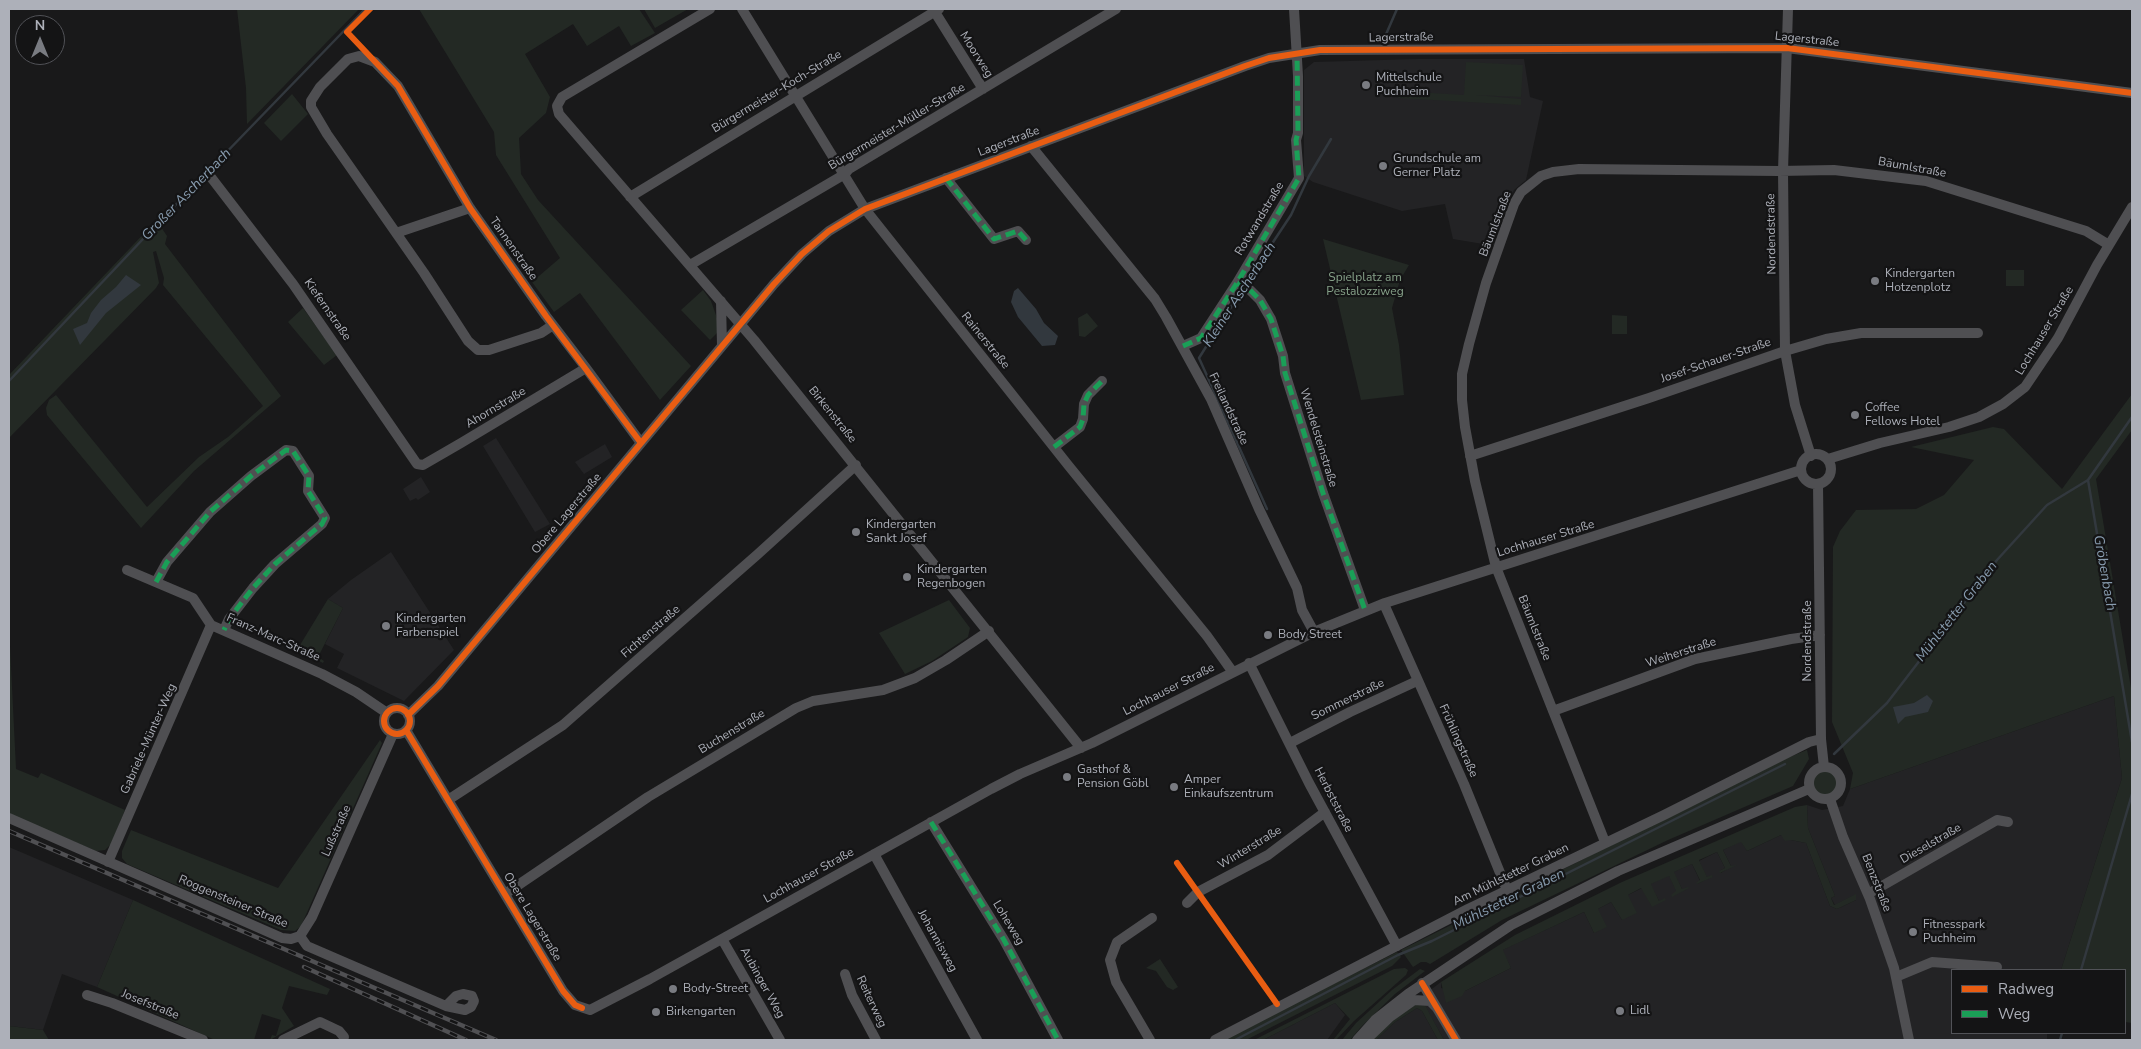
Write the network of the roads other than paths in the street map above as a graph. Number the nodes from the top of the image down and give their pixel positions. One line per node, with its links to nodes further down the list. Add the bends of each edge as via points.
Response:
1 (710, 9): 17 (street, Birkenstraße, via 562,97 557,106 559,114)
2 (742, 9): 11 (street, Rainerstraße)
3 (1116, 9): 9 (street, Bürgermeister-Müller-Straße)
4 (1294, 9): 8 (street, Rotwandstraße)
5 (1788, 9): 7 (street, Nordendstraße)
6 (935, 10): 9 (street, Moorweg); 11 (street, Bürgermeister-Koch-Straße)
7 (1787, 48): 8 (street, Lagerstraße, via 1436,48); 10 (street, Lagerstraße); 13 (street, Nordendstraße)
8 (1297, 52): 12 (street, Lagerstraße, via 1250,64); 25 (street, Rotwandstraße, via 1299,178)
9 (983, 90): 14 (street, Bürgermeister-Müller-Straße, via 848,169)
10 (2132, 93)
11 (796, 95): 14 (street, Rainerstraße); 17 (street, Bürgermeister-Koch-Straße)
12 (1031, 146): 16 (street, Lagerstraße); 31 (street, Freilandstraße, via 1155,299)
13 (1783, 171): 23 (street, Bäumlstraße, via 1834,170 1926,181 2086,231); 32 (street, Nordendstraße); 37 (street, Bäumlstraße, via 1578,169 1541,176 1521,192 1486,284 1462,374 1462,400)
14 (845, 174): 20 (street, Rainerstraße); 24 (street, Bürgermeister-Müller-Straße)
15 (210, 176): 40 (street, Kiefernstraße, via 293,284)
16 (946, 178): 20 (street, Lagerstraße); 22 (street, via 994,239 1018,232)
17 (630, 197): 24 (street, Birkenstraße)
18 (2132, 207): 23 (street, Lochhauser Straße)
19 (470, 208): 21 (street); 21 (street, Tannenstraße, via 394,80 375,62 359,56 348,59 320,87 311,107); 28 (street, Tannenstraße)
20 (866, 209): 27 (street, Lagerstraße, via 802,254); 36 (street, Rainerstraße)
21 (396, 233): 28 (street, Tannenstraße, via 468,341 478,350 490,350 541,333)
22 (1026, 240)
23 (2110, 245): 39 (street, Lochhauser Straße, via 2047,356 2025,387 2003,404 1979,417 1949,427)
24 (690, 265): 26 (street, Birkenstraße)
25 (1243, 286): 31 (street, Rotwandstraße, via 1201,338); 48 (street, Wendelsteinstraße, via 1260,300 1271,319 1322,493)
26 (721, 302): 27 (street, Birkenstraße); 30 (street)
27 (741, 324): 30 (street, Obere Lagerstraße); 41 (street, Birkenstraße)
28 (553, 325): 33 (street, Tannenstraße)
29 (1978, 333): 32 (street, Josef-Schauer-Straße, via 1861,332)
30 (722, 346): 35 (street, Obere Lagerstraße)
31 (1183, 346): 52 (street, Freilandstraße, via 1211,399)
32 (1785, 351): 37 (street, Josef-Schauer-Straße); 38 (street, Nordendstraße)
33 (586, 368): 35 (street, Tannenstraße); 40 (street, Ahornstraße, via 423,465)
34 (1102, 381): 36 (street, via 1088,395 1080,427)
35 (641, 443): 59 (street, Obere Lagerstraße, via 438,686)
36 (1054, 447): 55 (street, Rainerstraße, via 1207,636)
37 (1470, 456): 44 (street, Bäumlstraße)
38 (1811, 456): 39 (street, Lochhauser Straße, via 1820,455); 42 (street)
39 (1828, 459): 43 (street, via 1831,475)
40 (417, 464)
41 (856, 465): 51 (street, Birkenstraße); 68 (street, Fichtenstraße, via 563,726)
42 (1801, 470): 43 (street, via 1807,481); 44 (street, Lochhauser Straße)
43 (1818, 484): 53 (street, Nordendstraße)
44 (1496, 567): 47 (street, Lochhauser Straße); 57 (street, Bäumlstraße)
45 (127, 570): 46 (street, Franz-Marc-Straße)
46 (156, 582): 49 (street, Franz-Marc-Straße, via 194,598); 50 (street, via 167,562 210,512 286,450 293,450 309,476 308,491 325,518 253,588)
47 (1384, 604): 48 (street, Lochhauser Straße); 56 (street, Frühlingstraße)
48 (1365, 610): 52 (street, Lochhauser Straße)
49 (212, 625): 50 (street, Franz-Marc-Straße); 75 (street, Gabriele-Münter-Weg)
50 (224, 630): 58 (street, Franz-Marc-Straße, via 322,674)
51 (988, 631): 64 (street, Birkenstraße); 77 (street, Buchenstraße, via 915,678 883,690 813,701 796,708 648,797)
52 (1314, 632): 54 (street, Lochhauser Straße)
53 (1820, 636): 57 (street, Weiherstraße, via 1694,659); 62 (street, Nordendstraße)
54 (1249, 663): 55 (street, Lochhauser Straße); 63 (street, Herbststraße)
55 (1232, 672): 64 (street, Lochhauser Straße)
56 (1417, 681): 63 (street, Sommerstraße); 76 (street, Frühlingstraße)
57 (1553, 711): 73 (street, Bäumlstraße)
58 (387, 713): 59 (street, via 398,709); 61 (street, via 384,725)
59 (408, 715): 60 (street)
60 (406, 730): 61 (street); 68 (street, Obere Lagerstraße)
61 (393, 734): 81 (street, Lußstraße)
62 (1821, 740): 65 (street, Nordendstraße); 73 (street, Am Mühlstetter Graben, via 1808,742)
63 (1290, 744): 69 (street, Herbststraße)
64 (1081, 748): 71 (street, Lochhauser Straße, via 1020,774)
65 (1824, 767): 66 (street, via 1812,772); 67 (street, via 1835,770 1841,780 1839,792)
66 (1809, 788): 67 (street, via 1818,798); 87 (street, via 1618,871 1510,925)
67 (1830, 799): 78 (street, Benzstraße)
68 (448, 800): 77 (street, Obere Lagerstraße)
69 (1325, 812): 79 (street, Winterstraße, via 1268,855 1198,892); 83 (street, Herbststraße)
70 (9, 818): 75 (street, Roggensteiner Straße)
71 (931, 822): 74 (street, Lochhauser Straße); 98 (street, Loheweg, via 1004,940)
72 (2008, 822): 78 (street, Dieselstraße, via 1997,820)
73 (1605, 842): 76 (street, Am Mühlstetter Graben)
74 (874, 854): 82 (street, Lochhauser Straße); 97 (street, Johannisweg)
75 (108, 862): 81 (street, Roggensteiner Straße, via 282,938)
76 (1507, 890): 83 (street, Am Mühlstetter Graben)
77 (505, 894): 90 (street, Obere Lagerstraße, via 563,991 575,1006)
78 (1868, 894): 86 (street, Benzstraße)
79 (1187, 903)
80 (1152, 918): 99 (street, via 1117,942 1110,960 1116,982)
81 (300, 936): 89 (street, Roggensteiner Straße, via 307,946)
82 (722, 939): 90 (street, Lochhauser Straße, via 602,1005 590,1010); 95 (street, Aubinger Weg)
83 (1396, 946): 100 (street, Am Mühlstetter Graben)
84 (1997, 967): 86 (street, via 1932,962)
85 (845, 974): 96 (street, Reiterweg)
86 (1896, 977): 104 (street, Benzstraße)
87 (1422, 983): 91 (street); 101 (street, via 1375,1020)
88 (87, 995): 93 (street, Josefstraße, via 112,1002)
89 (446, 1006)
90 (582, 1008)
91 (1436, 1008): 102 (street, via 1430,1001 1414,1000); 103 (street)
92 (344, 1036): 94 (street, via 326,1024 315,1023)
93 (203, 1040)
94 (283, 1040)
95 (780, 1040)
96 (875, 1040)
97 (977, 1040)
98 (1058, 1040)
99 (1150, 1040)
100 (1215, 1040)
101 (1357, 1040)
102 (1365, 1040)
103 (1456, 1040)
104 (1909, 1040)

